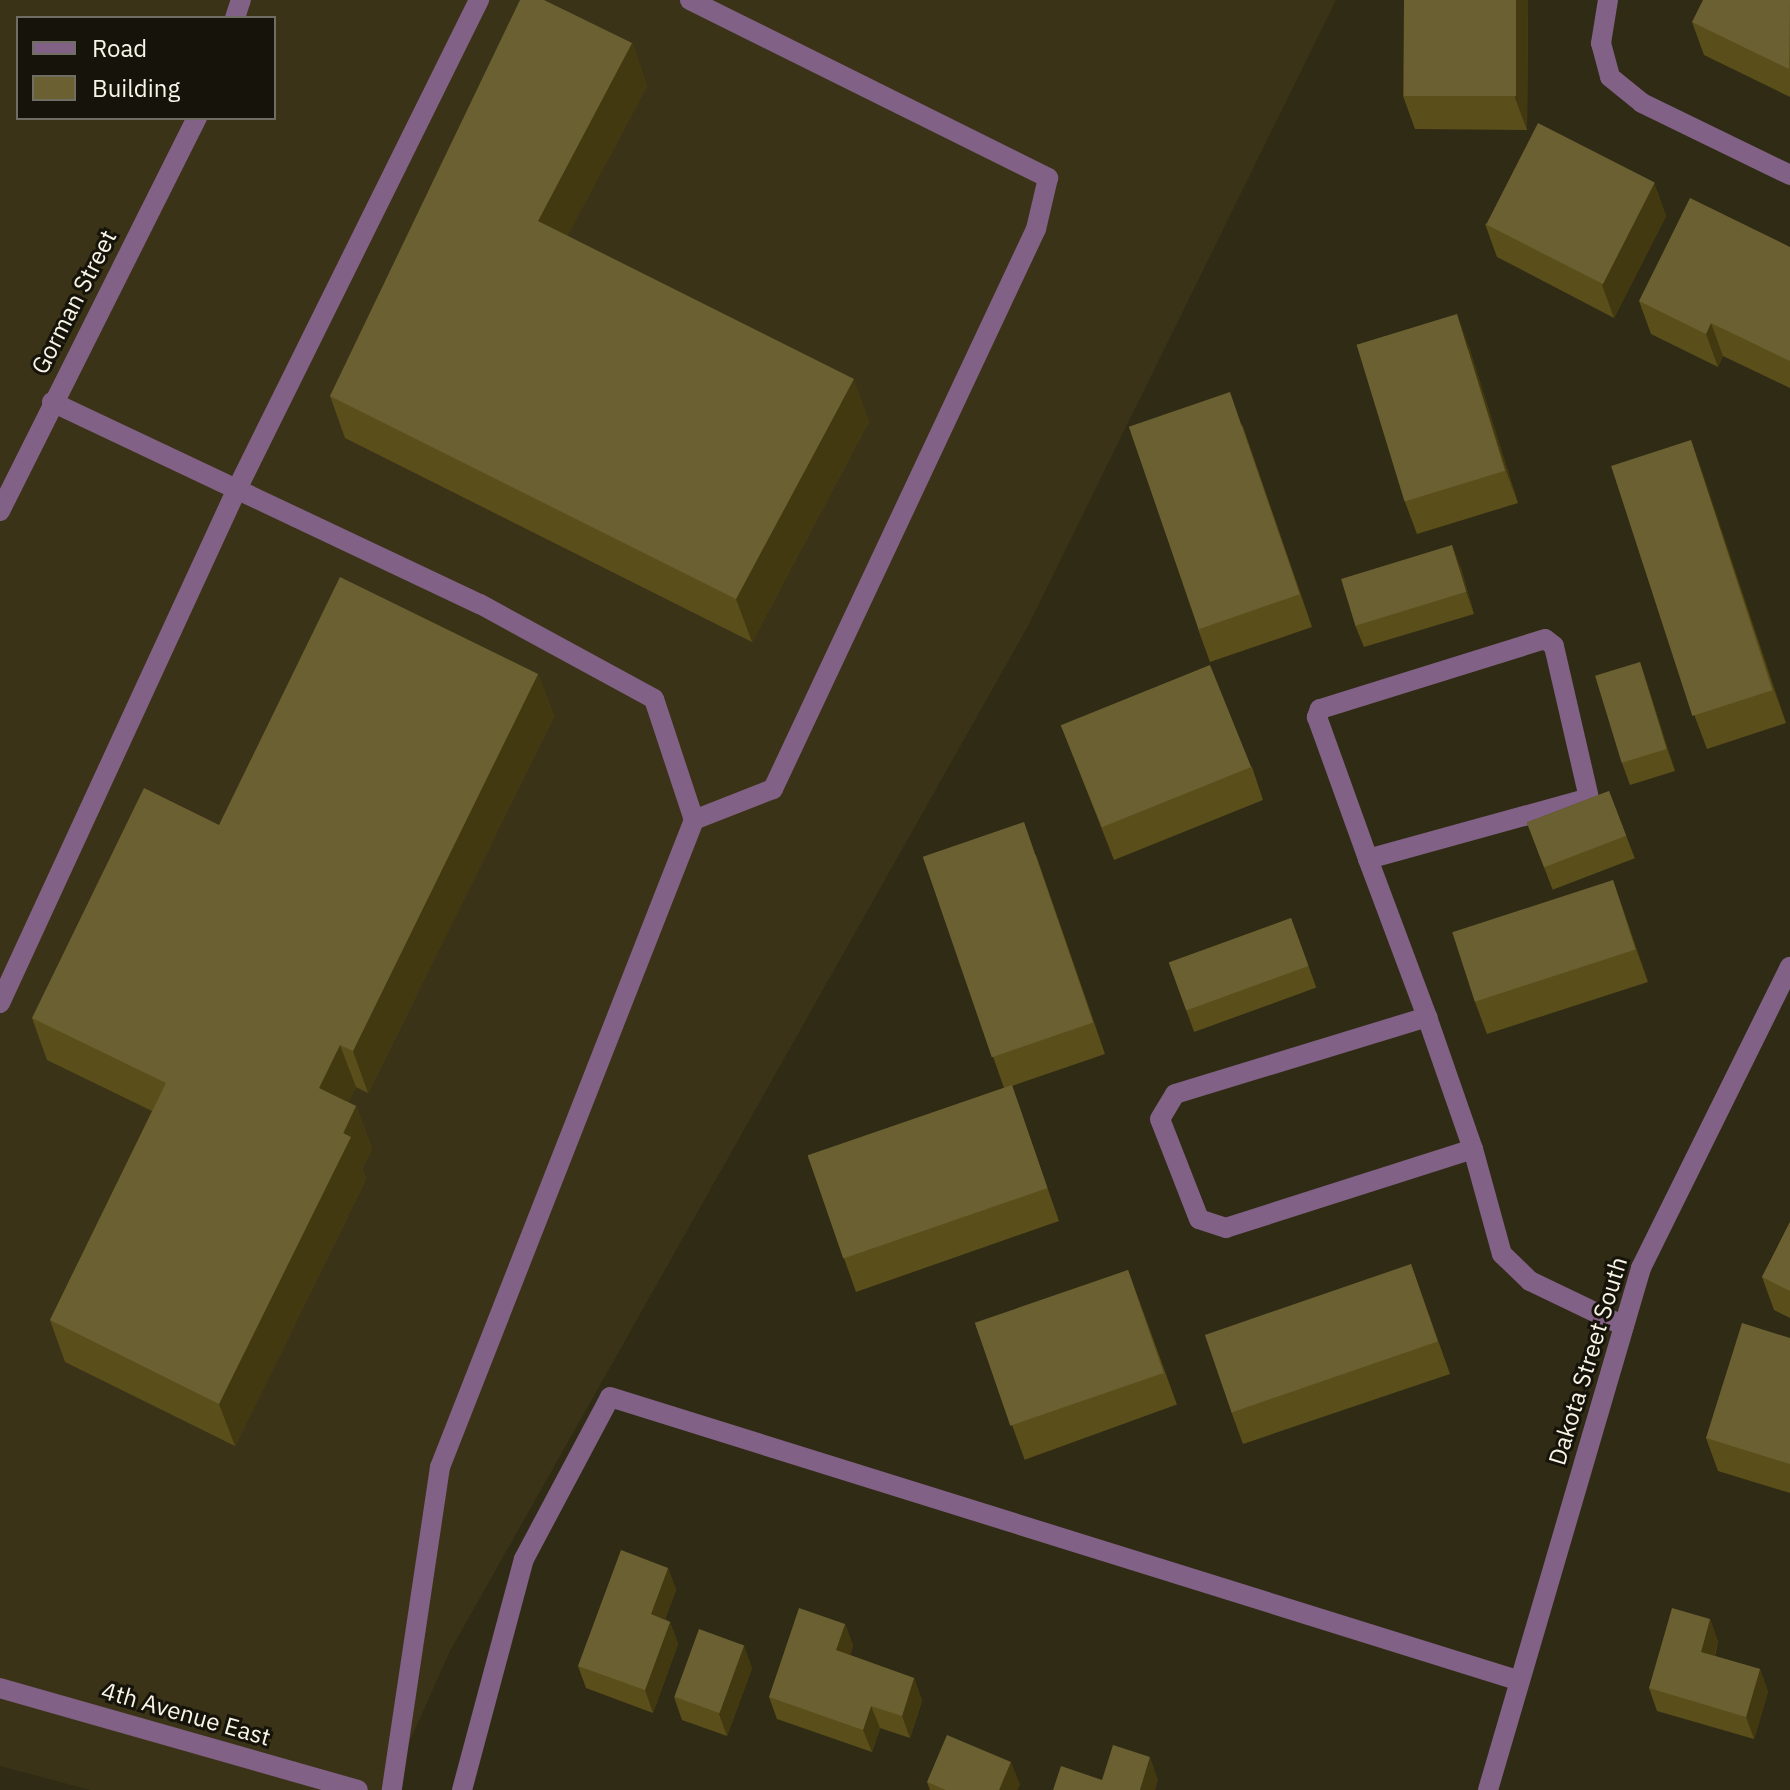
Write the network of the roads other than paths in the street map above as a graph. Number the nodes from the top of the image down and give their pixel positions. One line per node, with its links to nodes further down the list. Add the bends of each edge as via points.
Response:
1 (479, 0): 7 (street)
2 (690, 0): 9 (street, via 1048,178 1036,229 773,789)
3 (1608, 0): 5 (street, via 1601,43 1610,77 1642,103)
4 (196, 120): 6 (street, Gorman Street)
5 (1790, 175)
6 (52, 402): 7 (street); 8 (street, Gorman Street)
7 (237, 489): 9 (street, via 480,604 654,699); 12 (street)
8 (0, 511)
9 (694, 820): 19 (street, via 440,1467)
10 (1368, 859): 10 (street, via 1320,709 1545,639 1554,646 1589,798); 13 (street)
11 (1790, 967): 15 (street, Dakota Street South, via 1641,1268)
12 (0, 1003)
13 (1427, 1017): 14 (street); 14 (street, via 1175,1094 1160,1119 1199,1219 1226,1228)
14 (1473, 1149): 15 (street, via 1502,1254 1530,1281)
15 (1624, 1326): 16 (street, Dakota Street South)
16 (1520, 1681): 20 (street, via 610,1397 524,1559); 21 (street, Dakota Street South)
17 (0, 1688): 18 (street, 4th Avenue East)
18 (358, 1790)
19 (392, 1790)
20 (462, 1790)
21 (1488, 1790)

